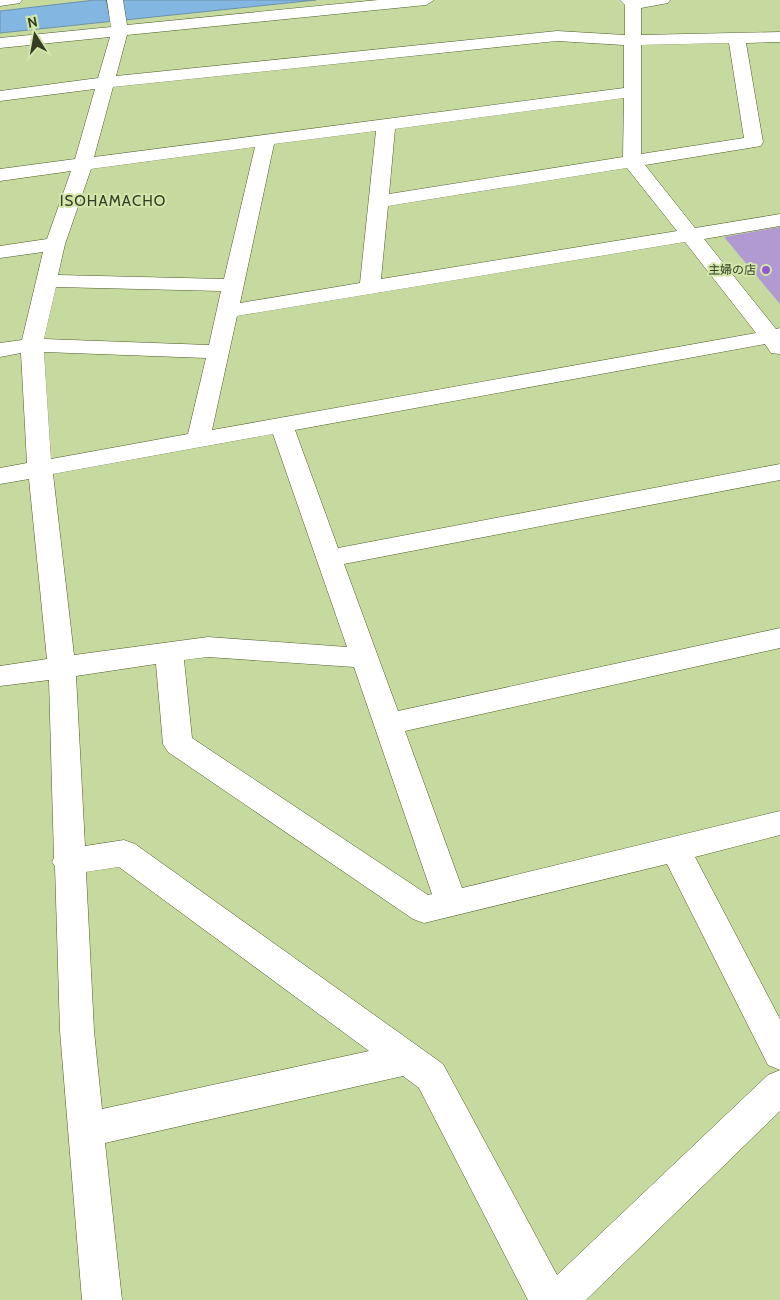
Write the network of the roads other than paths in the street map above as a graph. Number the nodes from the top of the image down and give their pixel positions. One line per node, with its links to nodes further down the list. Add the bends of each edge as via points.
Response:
1 (14, 0): 5 (street)
2 (115, 0): 7 (street)
3 (426, 0): 7 (street)
4 (662, 0): 6 (street)
5 (0, 1)
6 (631, 2): 10 (street)
7 (120, 31): 11 (street); 12 (street)
8 (737, 38): 9 (street); 10 (street); 17 (street, via 754,142)
9 (780, 38)
10 (632, 40): 12 (street, via 557,36); 13 (street)
11 (0, 43)
12 (108, 82): 14 (street); 18 (street)
13 (632, 92): 15 (street); 17 (street)
14 (0, 96)
15 (386, 126): 16 (street); 20 (street)
16 (266, 141): 18 (street); 26 (street)
17 (632, 161): 20 (street); 22 (street)
18 (83, 164): 19 (street); 23 (street)
19 (0, 175)
20 (380, 201): 27 (street)
21 (780, 220): 22 (street)
22 (690, 235): 27 (street); 29 (street)
23 (55, 244): 24 (street); 25 (street)
24 (0, 252)
25 (47, 281): 26 (street); 30 (street)
26 (233, 285): 28 (street)
27 (370, 288): 28 (street)
28 (228, 311): 32 (street)
29 (777, 341): 33 (street)
30 (32, 345): 31 (street); 32 (street); 35 (street)
31 (0, 350)
32 (218, 352): 34 (street)
33 (282, 426): 34 (street); 38 (street)
34 (198, 441): 35 (street)
35 (40, 470): 37 (street); 42 (street)
36 (780, 472): 38 (street)
37 (0, 476)
38 (331, 558): 41 (street)
39 (780, 638): 44 (street)
40 (168, 653): 41 (street, via 208,647); 42 (street); 48 (street, via 178,744 424,909)
41 (365, 658): 44 (street)
42 (62, 667): 43 (street); 47 (street)
43 (0, 676)
44 (388, 724): 48 (street)
45 (780, 823): 46 (street)
46 (675, 849): 48 (street); 49 (street)
47 (68, 862): 50 (street, via 124,853); 52 (street)
48 (452, 904)
49 (780, 1054)
50 (408, 1058): 52 (street); 54 (street, via 431,1076)
51 (780, 1087): 55 (street)
52 (86, 1130): 53 (street)
53 (102, 1300)
54 (549, 1300)
55 (558, 1300)

